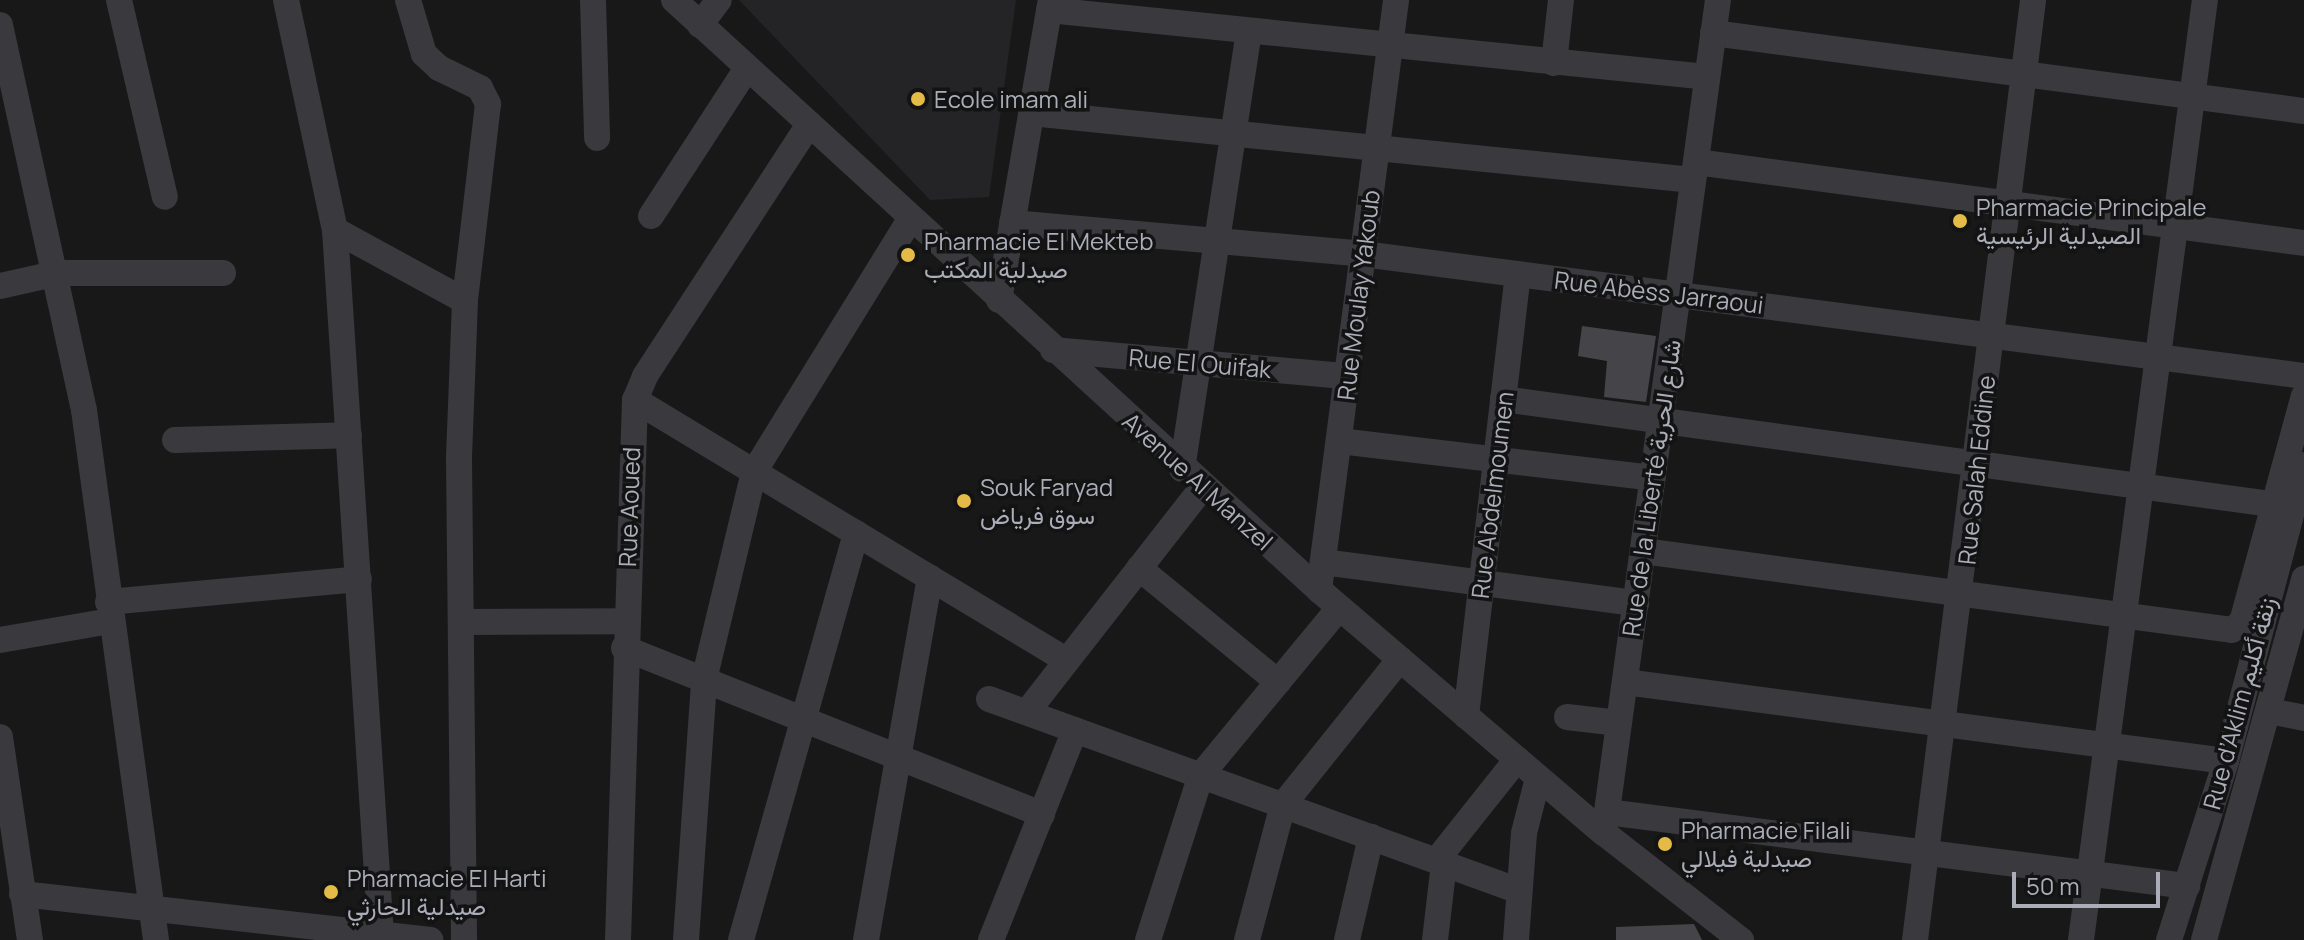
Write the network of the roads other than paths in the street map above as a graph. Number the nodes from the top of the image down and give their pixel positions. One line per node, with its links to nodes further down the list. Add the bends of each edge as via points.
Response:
1 (119, 0): 31 (street)
2 (286, 0): 37 (street)
3 (408, 0): 47 (street, via 424,54 480,88 488,104)
4 (593, 0): 28 (street)
5 (674, 0): 14 (street, Avenue Al Manzel)
6 (719, 0): 14 (street)
7 (1396, 0): 17 (street, Rue Moulay Yakoub)
8 (1561, 0): 18 (street)
9 (1718, 0): 16 (street, Rue de la Liberté شارع الحرية)
10 (2033, 0): 20 (street, Rue Salah Eddine)
11 (2205, 0): 22 (street)
12 (1050, 5): 15 (street); 25 (street)
13 (0, 25): 23 (street)
14 (700, 25): 19 (street, Avenue Al Manzel)
15 (1249, 32): 17 (street); 27 (street)
16 (1713, 33): 20 (street); 21 (street, Rue de la Liberté شارع الحرية)
17 (1390, 47): 18 (street); 29 (street, Rue Moulay Yakoub)
18 (1554, 63): 21 (street)
19 (747, 68): 26 (street, Avenue Al Manzel); 33 (street)
20 (2024, 72): 22 (street); 32 (street, Rue Salah Eddine)
21 (1707, 77): 30 (street, Rue de la Liberté شارع الحرية)
22 (2192, 95): 24 (street); 36 (street)
23 (10, 101): 41 (street)
24 (2304, 111)
25 (1031, 113): 27 (street); 35 (street)
26 (809, 124): 34 (street, Avenue Al Manzel); 56 (street, Rue Aoued, via 645,376)
27 (1233, 135): 29 (street); 38 (street)
28 (597, 138)
29 (1376, 150): 30 (street); 40 (street, Rue Moulay Yakoub)
30 (1694, 171): 32 (street); 45 (street, Rue de la Liberté شارع الحرية)
31 (165, 197)
32 (2008, 204): 36 (street); 48 (street, Rue Salah Eddine)
33 (651, 216)
34 (911, 218): 46 (street, Avenue Al Manzel); 65 (street)
35 (1012, 223): 38 (street, Rue Abèss Jarraoui); 46 (street)
36 (2175, 226): 39 (street); 50 (street)
37 (335, 230): 47 (street); 58 (street)
38 (1217, 241): 40 (street, Rue Abèss Jarraoui); 51 (street)
39 (2304, 243)
40 (1363, 254): 43 (street, Rue Abèss Jarraoui); 52 (street, Rue Moulay Yakoub)
41 (58, 273): 42 (street); 44 (street); 82 (street)
42 (223, 273)
43 (1518, 274): 45 (street, Rue Abèss Jarraoui); 55 (street, Rue Abdelmoumen)
44 (0, 286)
45 (1678, 294): 48 (street, Rue Abèss Jarraoui); 57 (street, Rue de la Liberté شارع الحرية)
46 (999, 300): 49 (street, Avenue Al Manzel)
47 (465, 301): 85 (street)
48 (1991, 334): 50 (street, Rue Abèss Jarraoui); 62 (street, Rue Salah Eddine)
49 (1053, 350): 51 (street, Rue El Ouifak); 64 (street, Avenue Al Manzel)
50 (2158, 354): 53 (street, Rue Abèss Jarraoui); 68 (street)
51 (1199, 362): 52 (street, Rue El Ouifak); 64 (street)
52 (1347, 376): 60 (street, Rue Moulay Yakoub)
53 (2304, 376)
54 (2304, 396): 69 (street)
55 (1503, 399): 57 (street); 61 (street, Rue Abdelmoumen)
56 (635, 400): 65 (street); 84 (street, Rue Aoued)
57 (1660, 420): 62 (street); 66 (street, Rue de la Liberté شارع الحرية)
58 (349, 435): 59 (street); 75 (street)
59 (175, 440)
60 (1339, 441): 61 (street); 72 (street, Rue Moulay Yakoub)
61 (1497, 459): 66 (street); 76 (street, Rue Abdelmoumen)
62 (1977, 461): 68 (street); 79 (street, Rue Salah Eddine)
63 (2304, 465): 69 (street, Rue d’Aklim زنقة أكليم)
64 (1182, 469): 67 (street, Avenue Al Manzel)
65 (754, 472): 70 (street); 90 (street)
66 (1653, 478): 71 (street, Rue de la Liberté شارع الحرية)
67 (1203, 487): 73 (street); 77 (street, Avenue Al Manzel)
68 (2141, 487): 69 (street); 83 (street)
69 (2282, 506): 83 (street, via 2236,629); 107 (street, Rue d’Aklim زنقة أكليم)
70 (856, 533): 74 (street); 99 (street)
71 (1643, 551): 79 (street); 80 (street, Rue de la Liberté شارع الحرية)
72 (1323, 562): 76 (street); 77 (street, Rue Moulay Yakoub)
73 (1139, 568): 89 (street); 91 (street)
74 (930, 578): 89 (street); 105 (street)
75 (359, 579): 82 (street); 121 (street)
76 (1483, 581): 80 (street); 96 (street, Rue Abdelmoumen)
77 (1319, 590): 81 (street, Avenue Al Manzel)
78 (2302, 592): 94 (street, Rue d’Aklim زنقة أكليم)
79 (1962, 593): 83 (street); 100 (street, Rue Salah Eddine)
80 (1636, 603): 92 (street, Rue de la Liberté شارع الحرية)
81 (1339, 608): 88 (street, Avenue Al Manzel); 91 (street)
82 (109, 612): 86 (street); 120 (street, via 133,735)
83 (2124, 613): 104 (street)
84 (625, 621): 85 (street); 87 (street, Rue Aoued)
85 (461, 622): 125 (street)
86 (0, 640)
87 (624, 648): 90 (street); 126 (street, Rue Aoued)
88 (1400, 659): 96 (street, Avenue Al Manzel); 110 (street)
89 (1066, 660): 95 (street)
90 (704, 680): 99 (street); 127 (street)
91 (1278, 682): 108 (street)
92 (1625, 682): 100 (street); 101 (street, Rue de la Liberté شارع الحرية)
93 (989, 699): 95 (street)
94 (2269, 711): 98 (street); 140 (street, Rue d’Aklim زنقة أكليم)
95 (1027, 712): 102 (street)
96 (1466, 716): 106 (street, Avenue Al Manzel)
97 (1567, 717): 101 (street)
98 (2304, 718)
99 (804, 719): 105 (street); 128 (street)
100 (1944, 722): 104 (street); 114 (street, Rue Salah Eddine)
101 (1619, 723): 112 (street, Rue de la Liberté شارع الحرية)
102 (1075, 730): 108 (street); 111 (street)
103 (0, 737): 119 (street)
104 (2107, 744): 107 (street); 116 (street)
105 (899, 757): 111 (street); 129 (street)
106 (1517, 759): 109 (street, Avenue Al Manzel); 115 (street)
107 (2226, 761): 117 (street, Rue d’Aklim زنقة أكليم)
108 (1201, 775): 110 (street); 131 (street)
109 (1538, 778): 112 (street, Avenue Al Manzel); 118 (street, via 1524,833)
110 (1283, 805): 113 (street); 132 (street)
111 (1042, 814): 130 (street)
112 (1605, 823): 114 (street); 136 (street, Avenue Al Manzel)
113 (1371, 837): 115 (street); 133 (street)
114 (1926, 852): 116 (street); 137 (street, Rue Salah Eddine)
115 (1440, 862): 118 (street); 134 (street)
116 (2090, 873): 117 (street); 138 (street)
117 (2187, 886): 139 (street, Rue d’Aklim زنقة أكليم)
118 (1519, 891): 135 (street)
119 (22, 894): 120 (street); 122 (street)
120 (154, 913): 121 (street); 123 (street)
121 (381, 935): 124 (street)
122 (30, 940)
123 (156, 940)
124 (430, 940)
125 (464, 940)
126 (618, 940)
127 (686, 940)
128 (741, 940)
129 (866, 940)
130 (991, 940)
131 (1148, 940)
132 (1247, 940)
133 (1347, 940)
134 (1435, 940)
135 (1516, 940)
136 (1741, 940)
137 (1915, 940)
138 (2081, 940)
139 (2169, 940)
140 (2204, 940)

